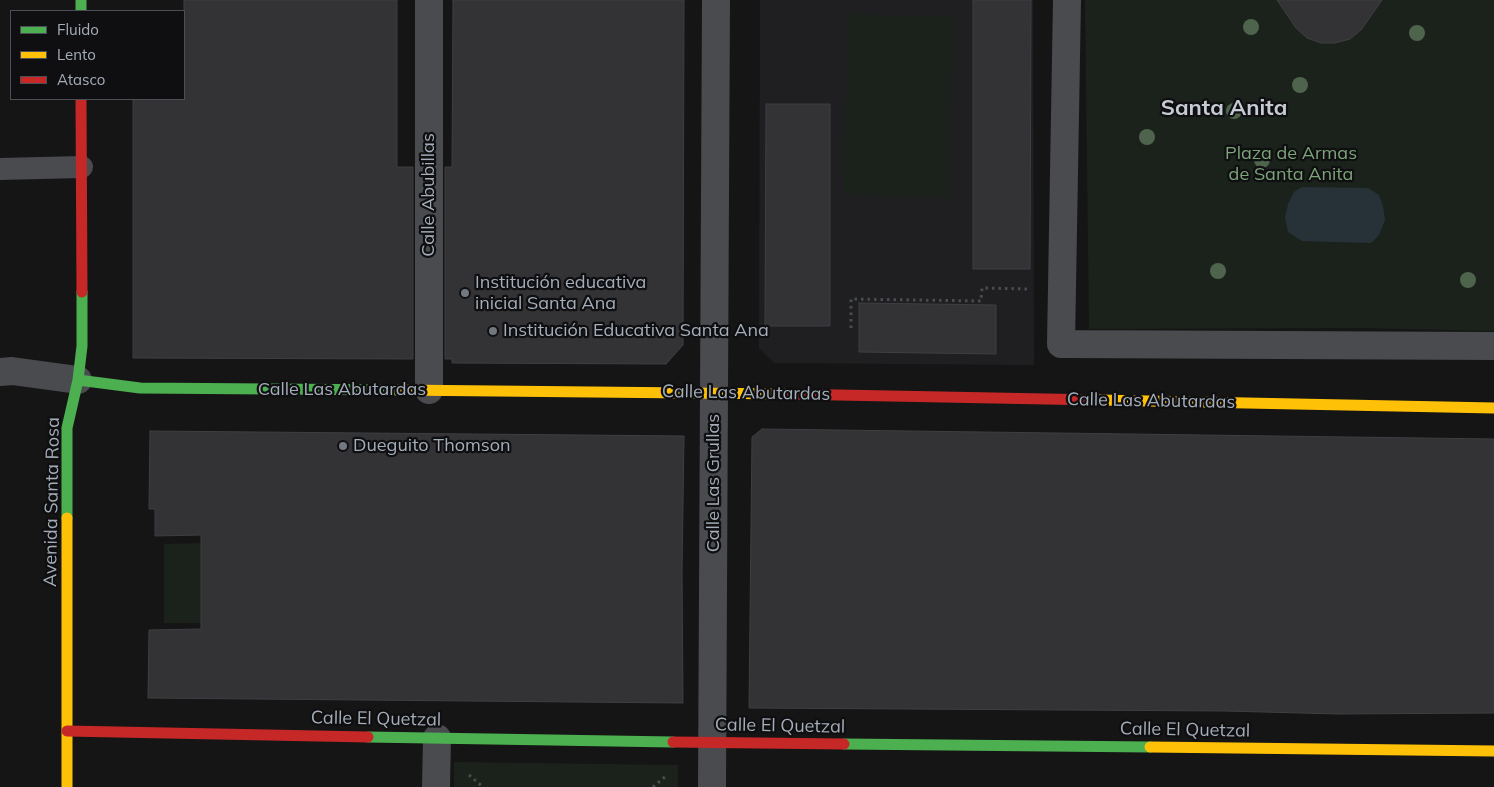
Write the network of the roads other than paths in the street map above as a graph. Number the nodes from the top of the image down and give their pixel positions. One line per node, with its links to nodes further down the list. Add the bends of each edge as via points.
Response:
1 (429, 0): 10 (street, Calle Abubillas)
2 (716, 0): 11 (street, Calle Las Grullas)
3 (1067, 0): 7 (street, via 1061,344)
4 (82, 100): 5 (street, Avenida Santa Rosa)
5 (82, 167): 6 (lane); 9 (street, Avenida Santa Rosa, via 82,346)
6 (0, 169)
7 (1494, 346)
8 (0, 372): 9 (street, Calle Las Abutardas)
9 (78, 380): 10 (street, Calle Las Abutardas, via 140,388); 13 (street, Avenida Santa Rosa, via 67,428)
10 (429, 390): 11 (street, Calle Las Abutardas)
11 (714, 392): 12 (street, Calle Las Abutardas); 15 (street, Calle Las Grullas)
12 (1494, 408)
13 (67, 732): 14 (street, Calle El Quetzal); 17 (street, Avenida Santa Rosa)
14 (437, 738): 15 (street, Calle El Quetzal); 18 (street)
15 (712, 743): 16 (street, Calle El Quetzal); 19 (street, Calle Las Grullas)
16 (1494, 751)
17 (67, 787)
18 (436, 787)
19 (712, 787)

